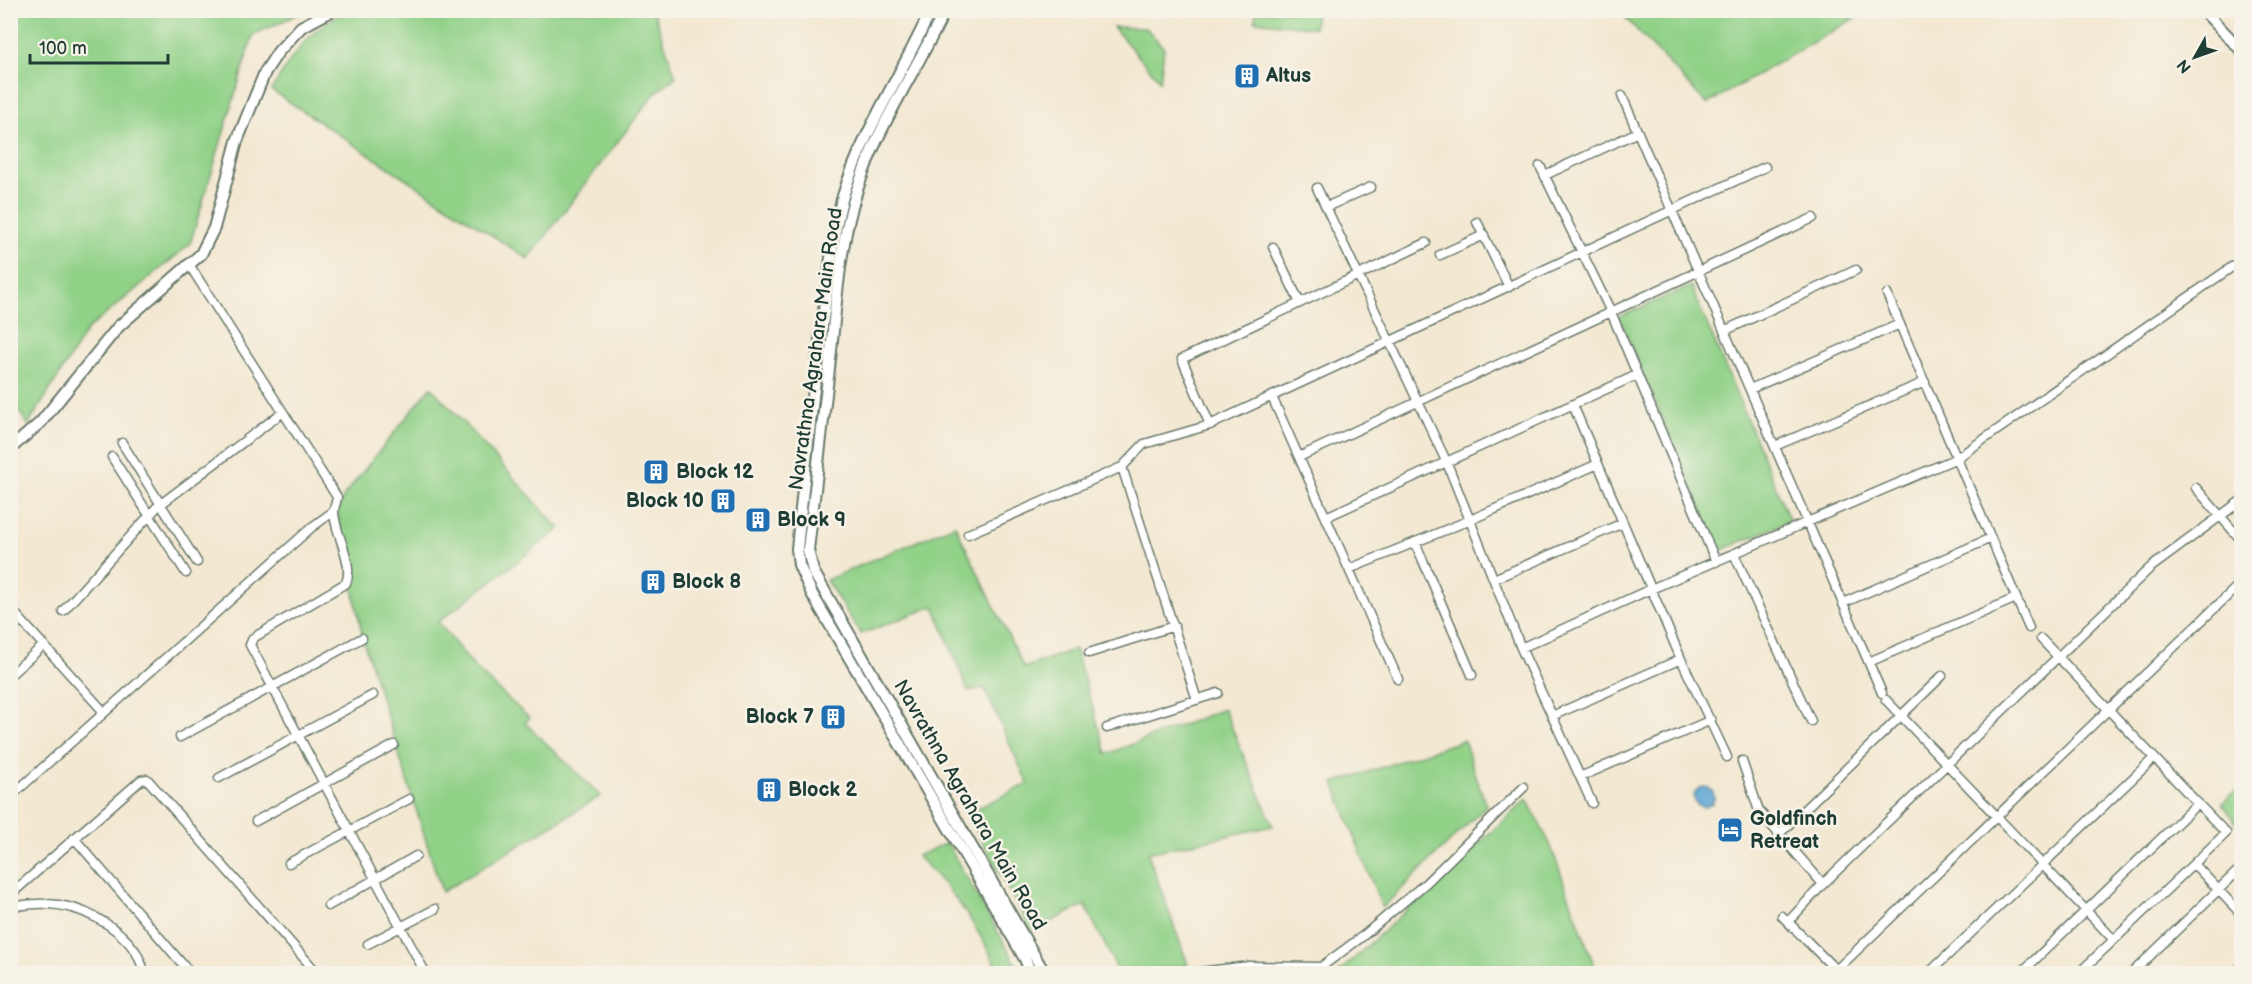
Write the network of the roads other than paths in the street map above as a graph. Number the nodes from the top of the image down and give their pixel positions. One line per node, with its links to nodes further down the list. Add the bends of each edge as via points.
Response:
1 (333, 10): 23 (street, via 301,27 265,72 237,141 211,238)
2 (931, 10): 31 (street, Navrathna Agrahara Main Road, via 878,113 846,187 836,229)
3 (945, 10): 31 (street, Navrathna Agrahara Main Road, via 863,173 849,217)
4 (2203, 10): 5 (street)
5 (2241, 51)
6 (1622, 96): 7 (street)
7 (1638, 132): 10 (street); 14 (street)
8 (1540, 166): 10 (street)
9 (1765, 167): 14 (street)
10 (1545, 175): 20 (street)
11 (1371, 187): 13 (street)
12 (1317, 188): 13 (street)
13 (1326, 207): 26 (street)
14 (1672, 211): 20 (street); 25 (street)
15 (1814, 218): 25 (street)
16 (1477, 222): 17 (street)
17 (1484, 235): 21 (street); 27 (street)
18 (1426, 243): 26 (street)
19 (1273, 247): 29 (street)
20 (1582, 253): 27 (street); 30 (street)
21 (1440, 255)
22 (2241, 260): 48 (street)
23 (190, 266): 41 (street); 45 (street, via 118,327 41,422)
24 (1856, 270): 33 (street)
25 (1698, 271): 30 (street); 33 (street)
26 (1359, 275): 29 (street); 34 (street)
27 (1509, 287): 34 (street)
28 (1887, 294): 32 (street)
29 (1300, 303): 42 (street, via 1182,358)
30 (1611, 312): 35 (street); 39 (street)
31 (828, 322): 146 (street, Navrathna Agrahara Main Road, via 800,517 799,565 812,594); 147 (street, Navrathna Agrahara Main Road, via 808,550 813,571)
32 (1900, 324): 36 (street); 37 (street)
33 (1724, 331): 37 (street)
34 (1390, 342): 38 (street); 39 (street)
35 (1637, 375): 40 (street); 68 (street)
36 (1925, 382): 44 (street); 48 (street)
37 (1750, 389): 44 (street)
38 (1272, 397): 42 (street); 47 (street)
39 (1419, 403): 47 (street); 49 (street)
40 (1573, 405): 49 (street); 50 (street)
41 (283, 412): 54 (street); 55 (street, via 337,497)
42 (1210, 425): 51 (street, via 1144,444)
43 (122, 443): 54 (street)
44 (1775, 446): 60 (street)
45 (10, 449)
46 (112, 457): 56 (street)
47 (1299, 457): 57 (street)
48 (1957, 458): 60 (street); 63 (street)
49 (1447, 463): 57 (street); 59 (street)
50 (1598, 464): 59 (street); 61 (street)
51 (1122, 466): 62 (street); 78 (street)
52 (2196, 488): 58 (street)
53 (2241, 500): 58 (street)
54 (161, 504): 56 (street); 67 (street)
55 (334, 512): 92 (street, via 348,580 251,640); 97 (street, via 312,527)
56 (149, 515): 70 (street); 77 (street)
57 (1326, 517): 69 (street)
58 (2220, 517): 64 (street); 85 (street, via 2150,568)
59 (1470, 520): 65 (street); 71 (street)
60 (1808, 522): 66 (street); 75 (street)
61 (1623, 523): 71 (street); 73 (street)
62 (968, 534)
63 (1991, 538): 74 (street); 75 (street)
64 (2241, 541)
65 (1415, 542): 69 (street); 89 (street)
66 (1734, 554): 68 (street); 101 (street)
67 (197, 562)
68 (1716, 562): 73 (street)
69 (1349, 569): 91 (street)
70 (186, 573)
71 (1494, 579): 83 (street)
72 (2241, 582): 96 (street)
73 (1651, 590): 83 (street); 86 (street)
74 (2016, 598): 79 (street); 87 (street)
75 (1843, 603): 87 (street)
76 (10, 608): 82 (street)
77 (63, 610)
78 (1174, 626): 84 (street); 95 (street)
79 (2029, 628)
80 (362, 638): 92 (street)
81 (2041, 639): 85 (street)
82 (44, 645): 88 (street); 97 (street)
83 (1521, 648): 98 (street)
84 (1089, 653)
85 (2058, 657): 96 (street); 109 (street)
86 (1681, 659): 98 (street); 100 (street)
87 (1869, 662): 99 (street, via 1884,696)
88 (10, 675)
89 (1472, 675)
90 (1942, 676): 99 (street)
91 (1398, 679)
92 (272, 686): 103 (street); 104 (street)
93 (1218, 693): 95 (street)
94 (373, 695): 103 (street)
95 (1197, 699): 102 (street)
96 (2108, 710): 107 (street); 118 (street)
97 (104, 712): 114 (street)
98 (1552, 716): 110 (street)
99 (1901, 716): 109 (street); 121 (street)
100 (1711, 720): 106 (street); 110 (street)
101 (1811, 721)
102 (1107, 728)
103 (298, 736): 111 (street); 112 (street)
104 (180, 737)
105 (394, 745): 112 (street)
106 (1727, 757)
107 (2154, 758): 117 (street); 125 (street)
108 (1742, 760): 121 (street, via 1759,811)
109 (1948, 764): 118 (street); 129 (street)
110 (1580, 777): 116 (street)
111 (219, 778)
112 (324, 783): 119 (street); 120 (street)
113 (1524, 788): 148 (street, via 1426,883 1321,967 1249,966)
114 (10, 797)
115 (409, 799): 120 (street)
116 (1592, 803)
117 (2198, 804): 126 (street, via 2226,833); 135 (street)
118 (1997, 816): 125 (street); 141 (street)
119 (256, 821)
120 (350, 832): 124 (street); 128 (street)
121 (1778, 835): 129 (street)
122 (74, 838): 131 (street); 143 (street); 144 (street, via 147,779)
123 (416, 856): 128 (street)
124 (289, 863)
125 (2042, 864): 135 (street); 149 (street)
126 (2194, 864): 130 (street); 138 (street)
127 (2241, 867): 130 (street)
128 (375, 880): 132 (street); 137 (street)
129 (1823, 884): 141 (street, via 1785,919)
130 (2218, 890): 136 (street); 152 (street)
131 (10, 896)
132 (328, 906)
133 (10, 907): 142 (street, via 62,906 104,922 135,952)
134 (435, 909): 137 (street)
135 (2086, 910): 138 (street); 150 (street)
136 (2241, 915)
137 (401, 928): 139 (street); 145 (street)
138 (2114, 940): 151 (street)
139 (368, 944)
140 (2241, 966): 153 (street)
141 (1834, 972)
142 (146, 974)
143 (191, 974)
144 (318, 974)
145 (426, 974)
146 (1031, 974)
147 (1045, 974)
148 (1183, 974)
149 (1928, 974)
150 (2020, 974)
151 (2078, 974)
152 (2131, 974)
153 (2234, 974)

